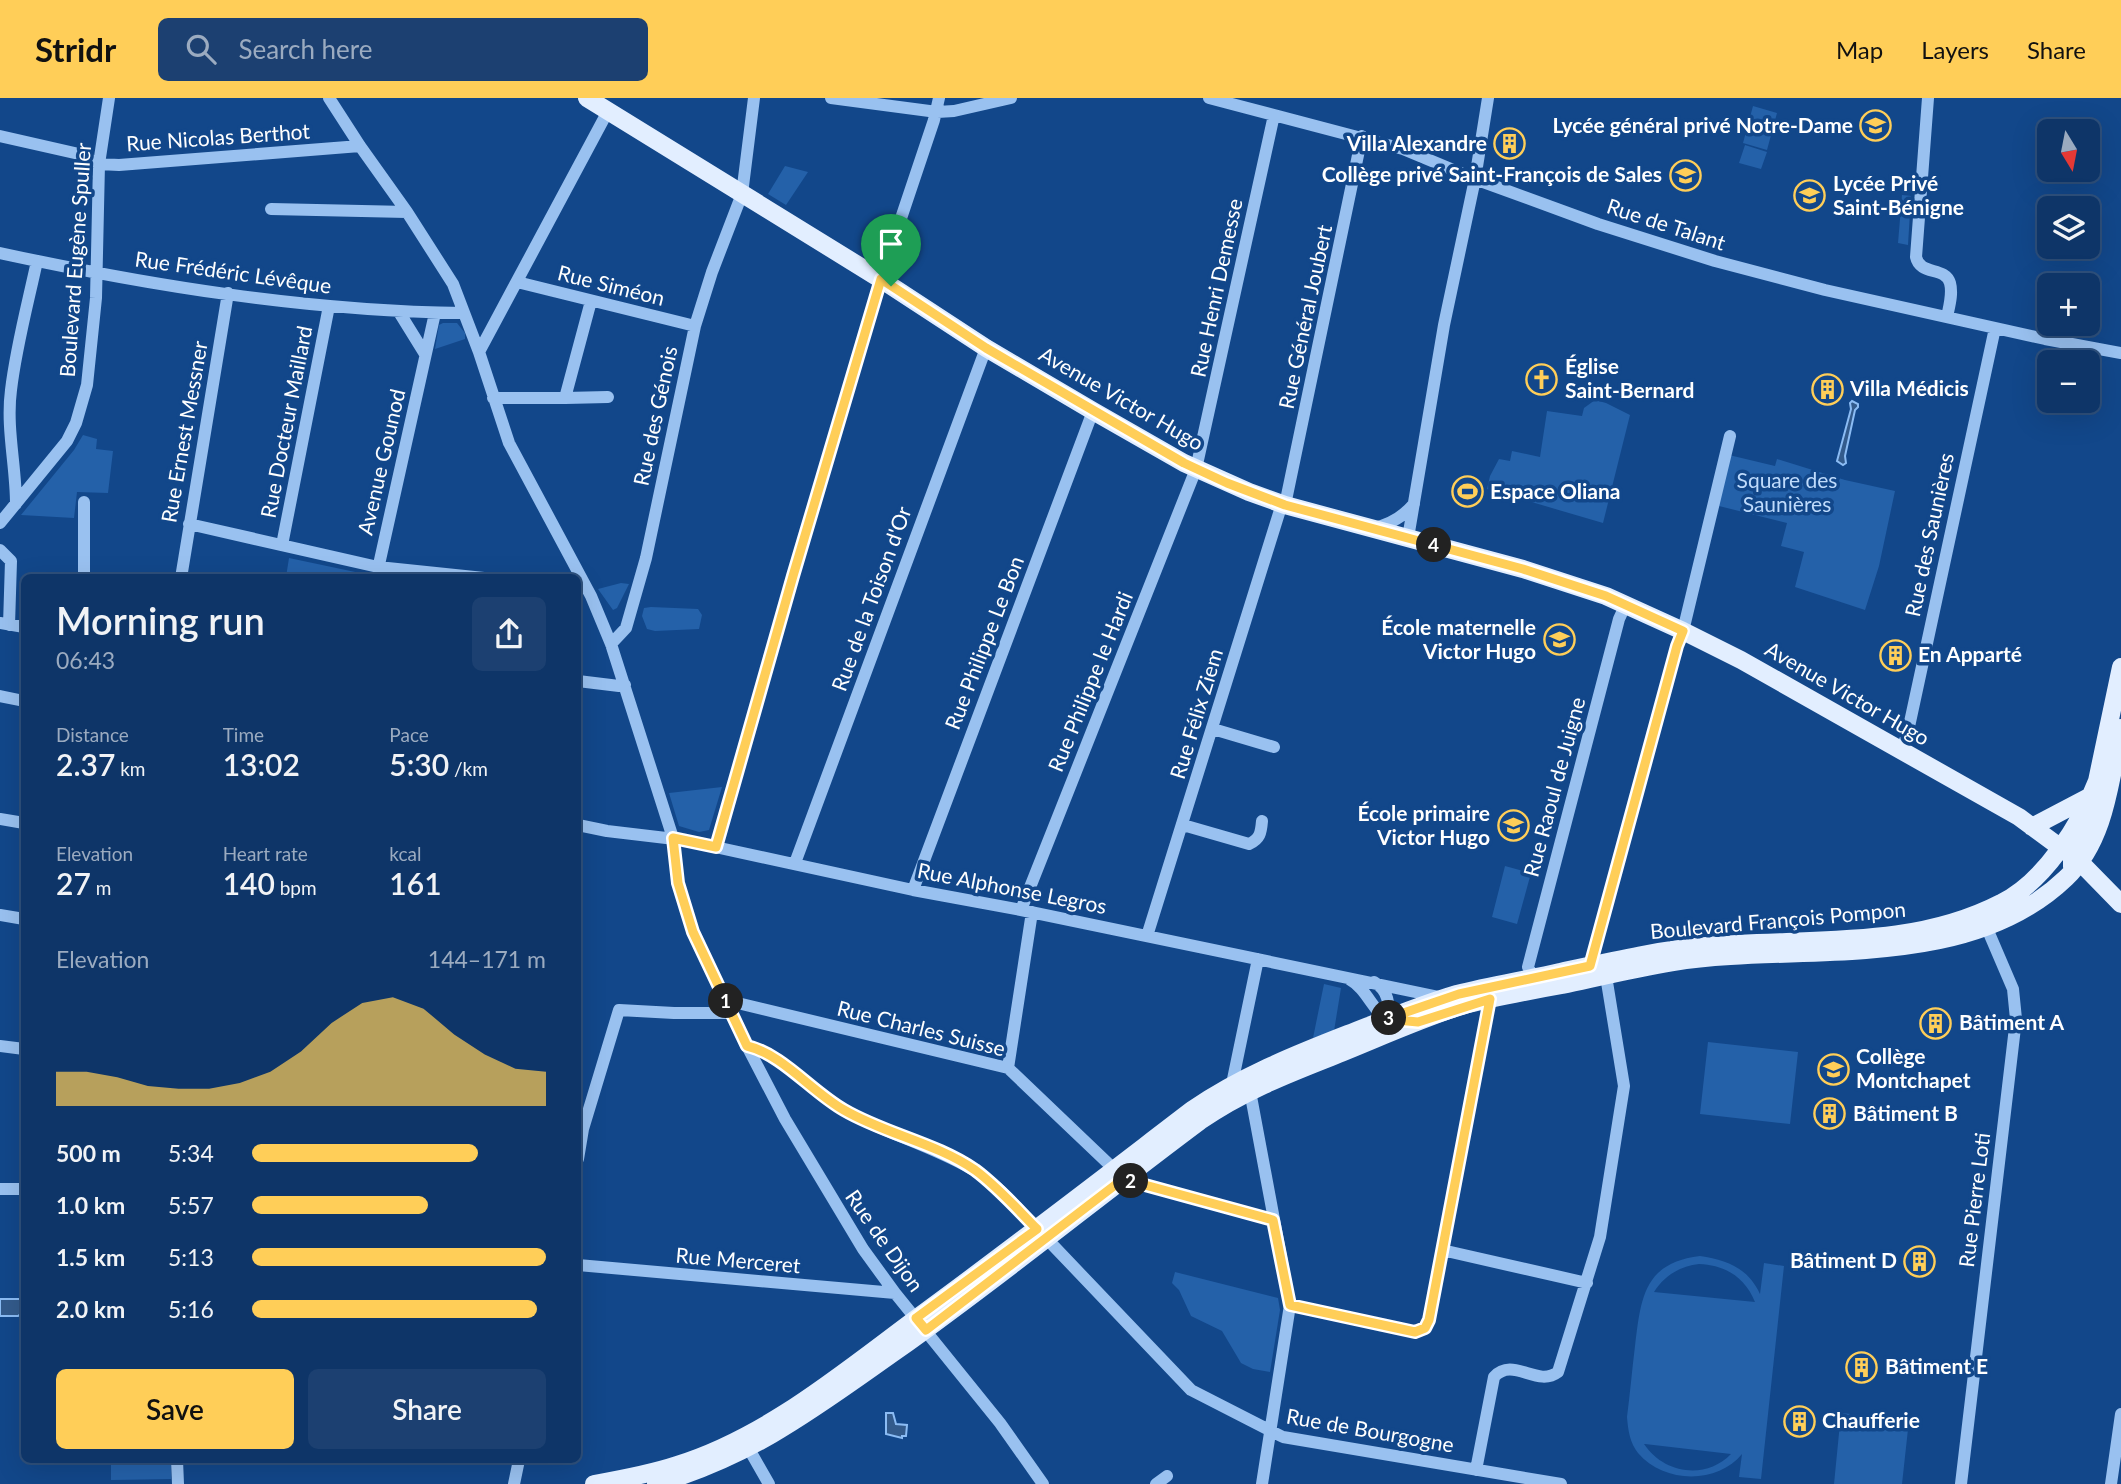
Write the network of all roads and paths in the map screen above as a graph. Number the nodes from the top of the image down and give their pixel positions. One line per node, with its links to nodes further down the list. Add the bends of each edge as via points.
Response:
1 (109, 98): 18 (street, Boulevard Eugène Spuller)
2 (329, 98): 17 (street, Rue de Dijon)
3 (587, 98): 12 (main road, Avenue Victor Hugo)
4 (754, 98): 20 (street, Rue des Génois)
5 (831, 98): 13 (street)
6 (939, 98): 13 (street)
7 (1011, 98): 13 (street)
8 (1209, 98): 11 (street, Rue de Talant)
9 (1488, 98): 19 (street)
10 (1928, 98): 34 (street, via 1917,260 1923,268 1948,278)
11 (1246, 103): 14 (street, Rue de Talant)
12 (608, 111): 20 (main road, Avenue Victor Hugo); 27 (street)
13 (937, 113): 26 (street)
14 (1274, 116): 16 (street, Rue de Talant); 46 (street, Rue Henri Demesse)
15 (0, 136): 18 (street, Rue Nicolas Berthot, via 79,154)
16 (1362, 136): 19 (street, Rue de Talant); 50 (street, Rue Général Joubert)
17 (360, 146): 18 (street, Rue Nicolas Berthot); 22 (street, Rue de Dijon)
18 (99, 164): 25 (street, Boulevard Eugène Spuller)
19 (1475, 179): 34 (street, Rue de Talant, via 1704,258); 48 (street)
20 (742, 194): 26 (main road, Avenue Victor Hugo); 35 (street, Rue des Génois)
21 (271, 209): 22 (street)
22 (407, 212): 33 (street, Rue de Dijon, via 453,284)
23 (0, 253): 24 (street, Rue Frédéric Lévêque)
24 (37, 261): 25 (street, Rue Frédéric Lévêque); 49 (street, via 11,391)
25 (96, 274): 28 (street, Rue Frédéric Lévêque); 49 (street, Boulevard Eugène Spuller, via 87,385 76,423 67,442)
26 (881, 279): 37 (main road, Avenue Victor Hugo); 85 (street)
27 (517, 282): 29 (street, Rue Siméon); 38 (street)
28 (228, 293): 30 (street, Rue Frédéric Lévêque); 52 (street, Rue Ernest Messner)
29 (591, 301): 35 (street, Rue Siméon); 43 (street)
30 (329, 306): 31 (street, Rue Frédéric Lévêque); 55 (street, Rue Docteur Maillard)
31 (399, 312): 32 (street, Rue Frédéric Lévêque); 40 (street)
32 (435, 313): 33 (street, Rue Frédéric Lévêque); 40 (street, Avenue Gounod)
33 (464, 313): 38 (street, Rue de Dijon)
34 (1947, 317): 36 (street, Rue de Talant)
35 (695, 326): 66 (street, Rue des Génois, via 646,558 626,628)
36 (1995, 328): 39 (street, Rue de Talant); 75 (street, Rue des Saunières)
37 (986, 348): 44 (main road, Avenue Victor Hugo); 87 (street, Rue de la Toison d'Or)
38 (479, 352): 42 (street, Rue de Dijon)
39 (2121, 353)
40 (425, 354): 57 (street, Avenue Gounod)
41 (608, 397): 43 (street)
42 (493, 398): 43 (street); 61 (street, Rue de Dijon, via 509,443)
43 (565, 398)
44 (1093, 411): 46 (main road, Avenue Victor Hugo); 88 (street, Rue Philippe Le Bon)
45 (1730, 436): 65 (street)
46 (1196, 469): 50 (main road, Avenue Victor Hugo); 91 (street, Rue Philippe le Hardi)
47 (84, 502): 58 (street)
48 (1414, 503): 53 (street, via 1396,520); 54 (street)
49 (16, 504): 51 (street, Boulevard Eugène Spuller)
50 (1285, 505): 53 (main road, Avenue Victor Hugo); 72 (street, Rue Félix Ziem)
51 (0, 523)
52 (189, 524): 55 (street); 59 (street, Rue Ernest Messner)
53 (1374, 528): 54 (main road, Avenue Victor Hugo)
54 (1408, 538): 63 (main road, Avenue Victor Hugo, via 1523,569)
55 (282, 545): 57 (street)
56 (0, 550): 64 (street, via 11,561)
57 (377, 572): 60 (street)
58 (84, 574)
59 (182, 574)
60 (413, 574)
61 (575, 574)
62 (582, 587): 66 (street, Rue de Dijon)
63 (1625, 606): 65 (main road, Avenue Victor Hugo); 100 (street, Rue Raoul de Juigne, via 1528,968)
64 (4, 624)
65 (1683, 631): 75 (main road, Avenue Victor Hugo); 97 (street)
66 (611, 644): 69 (street, Rue de Dijon)
67 (2121, 667): 76 (main road)
68 (581, 681): 69 (street)
69 (625, 685): 84 (street, Rue de Dijon)
70 (0, 696): 71 (street)
71 (21, 700)
72 (1213, 729): 74 (street); 81 (street, Rue Félix Ziem)
73 (2121, 729): 86 (main road, via 2094,841)
74 (1275, 747)
75 (1901, 749): 77 (main road, Avenue Victor Hugo)
76 (2094, 789): 83 (main road); 86 (main road)
77 (1987, 801): 83 (main road, Avenue Victor Hugo); 86 (main road, Avenue Victor Hugo, via 2020,831)
78 (0, 819): 80 (street)
79 (1262, 821): 81 (street, via 1261,834 1249,844)
80 (21, 822)
81 (1183, 825): 95 (street, Rue Félix Ziem)
82 (581, 826): 84 (street, Rue Alphonse Legros)
83 (2032, 827): 86 (main road, Avenue Victor Hugo)
84 (673, 838): 85 (street, Rue Alphonse Legros); 105 (street, Rue de Dijon, via 678,883 693,932)
85 (716, 847): 87 (street, Rue Alphonse Legros)
86 (2067, 859): 89 (main road); 90 (main road, Avenue Victor Hugo); 94 (main road, Boulevard François Pompon, via 2050,880 2004,918); 97 (main road, Boulevard François Pompon, via 2002,903 1932,929 1879,937 1698,947)
87 (795, 863): 88 (street, Rue Alphonse Legros)
88 (913, 890): 91 (street, Rue Alphonse Legros)
89 (2121, 904)
90 (2121, 909)
91 (1027, 911): 95 (street, Rue Alphonse Legros); 113 (street, Rue Philippe le Hardi)
92 (0, 915): 93 (street)
93 (21, 918)
94 (1986, 926): 99 (main road, Boulevard François Pompon, via 1907,947 1710,958); 148 (street, Rue Pierre Loti, via 2013,989 2016,1018)
95 (1147, 936): 96 (street, Rue Alphonse Legros)
96 (1258, 958): 98 (street, Rue Alphonse Legros); 115 (street)
97 (1590, 966): 100 (main road, Boulevard François Pompon)
98 (1343, 976): 101 (street, Rue Alphonse Legros); 102 (street, Rue Alphonse Legros)
99 (1606, 976): 104 (main road, Boulevard François Pompon); 125 (street, via 1624,1086 1601,1237)
100 (1534, 978): 103 (main road, Boulevard François Pompon)
101 (1373, 982): 103 (street, Rue Alphonse Legros); 107 (street, via 1380,985 1389,1003)
102 (1368, 995): 107 (street, Rue Alphonse Legros); 109 (street, via 1365,1014)
103 (1444, 998): 107 (main road, Boulevard François Pompon)
104 (1490, 999): 108 (main road, Boulevard François Pompon); 123 (street)
105 (725, 1000): 106 (street, Rue de Dijon); 113 (street, Rue Charles Suisse)
106 (731, 1013): 111 (street, Rue de Dijon); 117 (street, via 619,1010)
107 (1386, 1019): 108 (main road); 109 (main road, Boulevard François Pompon); 114 (main road, via 1370,1035 1325,1052)
108 (1418, 1022): 114 (main road, Boulevard François Pompon)
109 (1353, 1032): 115 (main road, Boulevard François Pompon)
110 (0, 1045): 112 (street)
111 (747, 1046): 122 (street, Rue de Bourgogne, via 769,1054 844,1110 973,1169); 126 (street, Rue de Dijon, via 838,1209)
112 (21, 1048)
113 (1007, 1068): 118 (street, Rue Charles Suisse)
114 (1291, 1073): 116 (main road, Boulevard François Pompon)
115 (1232, 1084): 118 (main road, Boulevard François Pompon, via 1192,1110)
116 (1250, 1091): 118 (main road, Boulevard François Pompon); 121 (street)
117 (581, 1141)
118 (1118, 1174): 121 (street, Rue Charles Suisse); 122 (main road, Boulevard François Pompon)
119 (0, 1189): 120 (street)
120 (21, 1189)
121 (1273, 1220): 127 (street)
122 (1042, 1233): 128 (main road, Boulevard François Pompon); 130 (street, Rue de Bourgogne, via 1191,1390)
123 (1443, 1250): 125 (street); 127 (street, via 1429,1320 1415,1332)
124 (581, 1265): 126 (street, Rue Merceret)
125 (1587, 1283): 135 (street, via 1558,1372 1544,1377 1509,1368 1494,1377)
126 (895, 1293): 128 (street, Rue de Dijon)
127 (1290, 1305): 130 (street)
128 (921, 1324): 131 (main road, via 812,1410); 140 (main road, via 740,1439 679,1465); 143 (street, Rue de Dijon)
129 (2121, 1414): 132 (street)
130 (1270, 1431): 135 (street, Rue de Bourgogne); 145 (street)
131 (749, 1449): 141 (main road); 142 (street)
132 (2118, 1461): 149 (street)
133 (177, 1463): 138 (street)
134 (518, 1463): 139 (street)
135 (1476, 1470): 137 (street, Rue de Bourgogne)
136 (1167, 1476): 144 (street)
137 (1510, 1476): 146 (street, Rue de Bourgogne); 147 (street, Rue de Bourgogne)
138 (178, 1484)
139 (514, 1484)
140 (594, 1484)
141 (656, 1484)
142 (769, 1484)
143 (1043, 1484)
144 (1156, 1484)
145 (1262, 1484)
146 (1531, 1484)
147 (1561, 1484)
148 (1961, 1484)
149 (2111, 1484)

